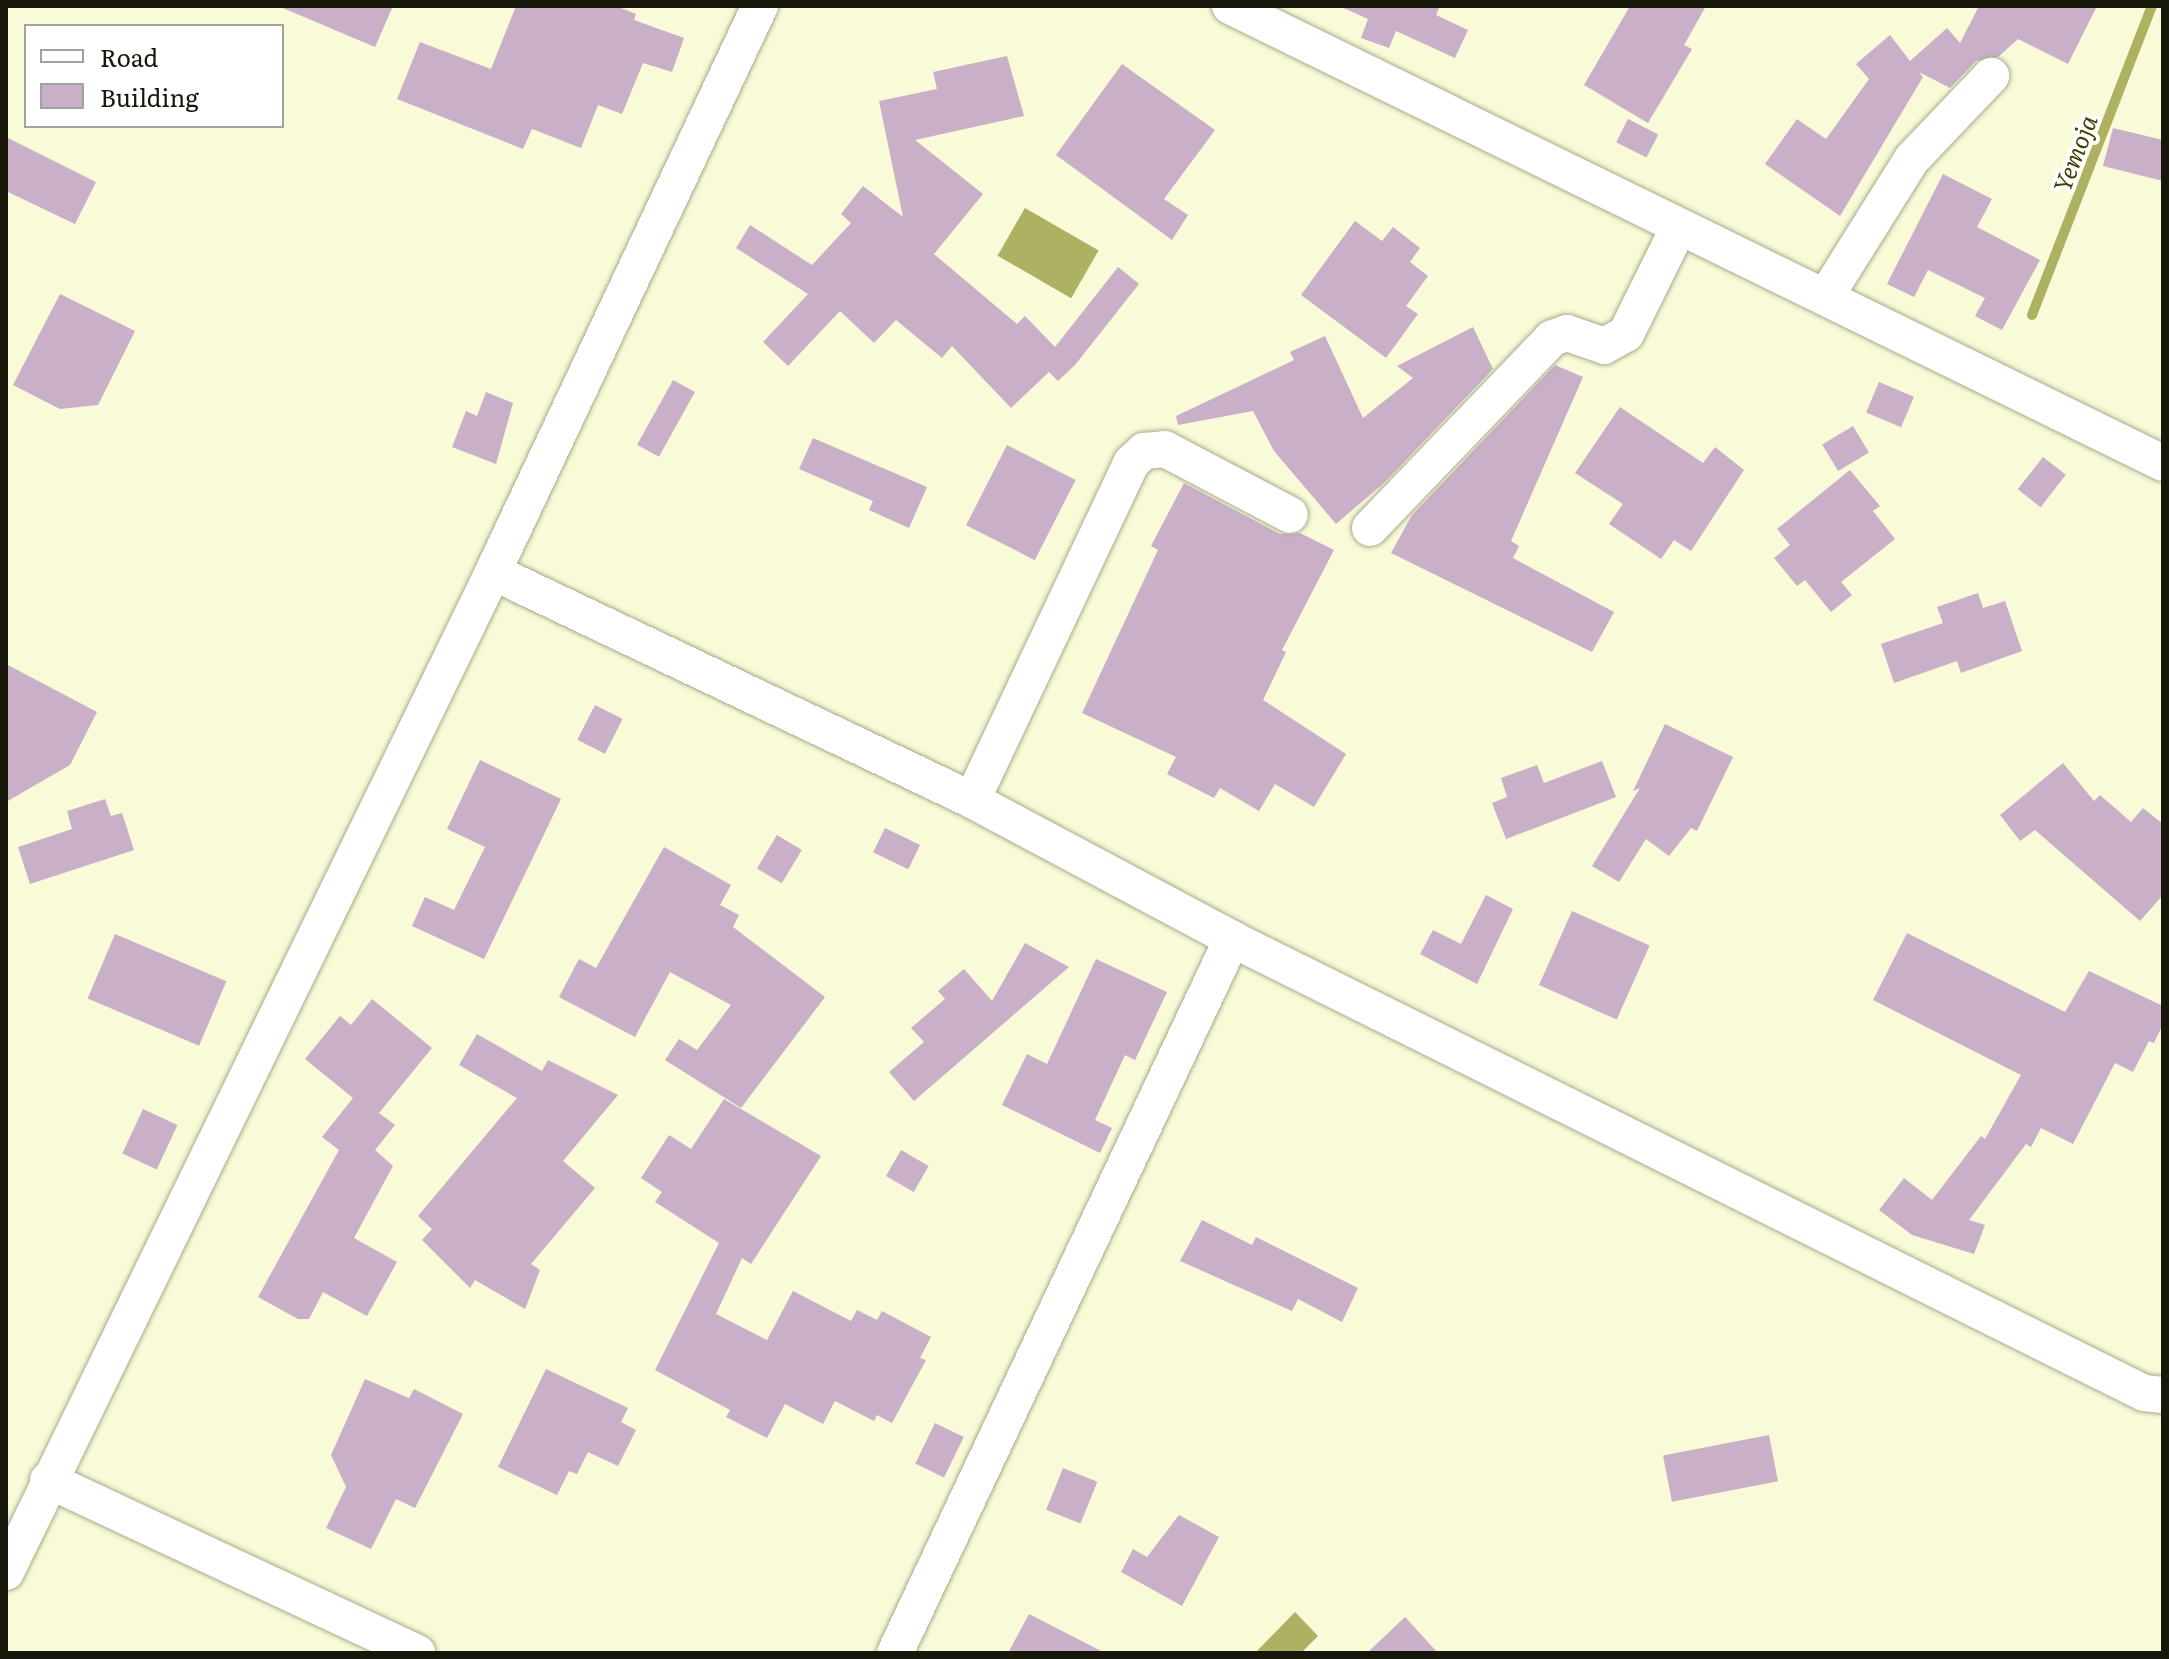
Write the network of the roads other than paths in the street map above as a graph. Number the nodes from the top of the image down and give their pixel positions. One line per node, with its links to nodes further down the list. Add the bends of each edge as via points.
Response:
1 (760, 6): 9 (street)
2 (1230, 6): 4 (street)
3 (1991, 76): 5 (street, via 1912,159)
4 (1678, 229): 5 (street); 8 (street, via 1626,334 1604,346 1567,333 1552,338)
5 (1826, 296): 6 (street)
6 (2163, 463)
7 (1290, 515): 10 (street, via 1165,449 1144,451 1131,463)
8 (1370, 528)
9 (493, 572): 10 (street); 13 (street)
10 (972, 800): 11 (street)
11 (1232, 939): 12 (street, via 2144,1393); 16 (street)
12 (2163, 1395)
13 (48, 1480): 14 (street); 15 (street)
14 (6, 1572)
15 (417, 1653)
16 (895, 1653)

